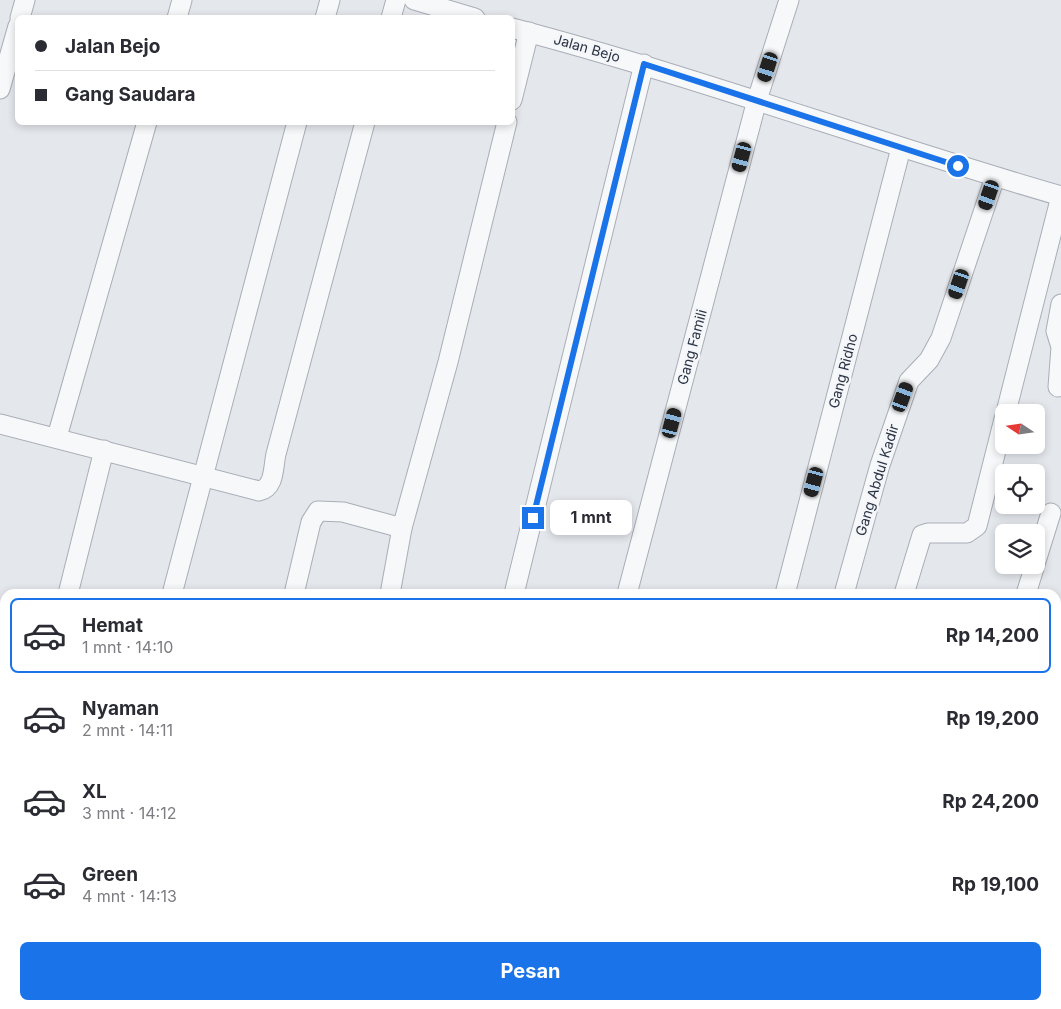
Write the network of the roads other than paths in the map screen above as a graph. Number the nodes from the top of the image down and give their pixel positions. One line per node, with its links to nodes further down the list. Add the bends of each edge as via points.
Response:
1 (25, 0): 8 (street)
2 (182, 0): 9 (street)
3 (330, 0): 10 (street)
4 (396, 0): 11 (street)
5 (414, 0): 7 (street)
6 (789, 0): 17 (street, Gang Famili)
7 (464, 10)
8 (21, 15)
9 (178, 15)
10 (327, 15)
11 (392, 15)
12 (521, 30): 14 (street, Jalan Bejo); 15 (street)
13 (15, 36): 16 (street)
14 (644, 64): 17 (street, Jalan Bejo); 41 (street)
15 (515, 77)
16 (0, 89)
17 (757, 100): 22 (street, Jalan Bejo); 42 (street, Gang Famili)
18 (146, 125): 29 (street)
19 (296, 125): 32 (street)
20 (364, 125): 32 (street, via 270,484 259,491)
21 (506, 125): 34 (street, via 448,362)
22 (901, 148): 23 (street, Jalan Bejo); 43 (street, Gang Ridho)
23 (995, 177): 24 (street, Jalan Bejo); 44 (street, Gang Abdul Kadir, via 941,338 929,360 909,381 897,414)
24 (1061, 196): 27 (street)
25 (1061, 304): 26 (street, via 1056,331 1061,355)
26 (1058, 387)
27 (1008, 404)
28 (0, 424): 29 (street)
29 (57, 437): 30 (street)
30 (104, 450): 32 (street); 37 (street)
31 (995, 454): 45 (street, via 977,526 967,533 928,532 922,535)
32 (202, 475): 38 (street)
33 (1051, 513): 35 (street)
34 (402, 528): 39 (street, via 343,512 318,510); 40 (street)
35 (1045, 532)
36 (1032, 574): 46 (street)
37 (69, 589)
38 (173, 589)
39 (295, 589)
40 (391, 589)
41 (515, 589)
42 (628, 589)
43 (786, 589)
44 (845, 589)
45 (906, 589)
46 (1028, 589)

